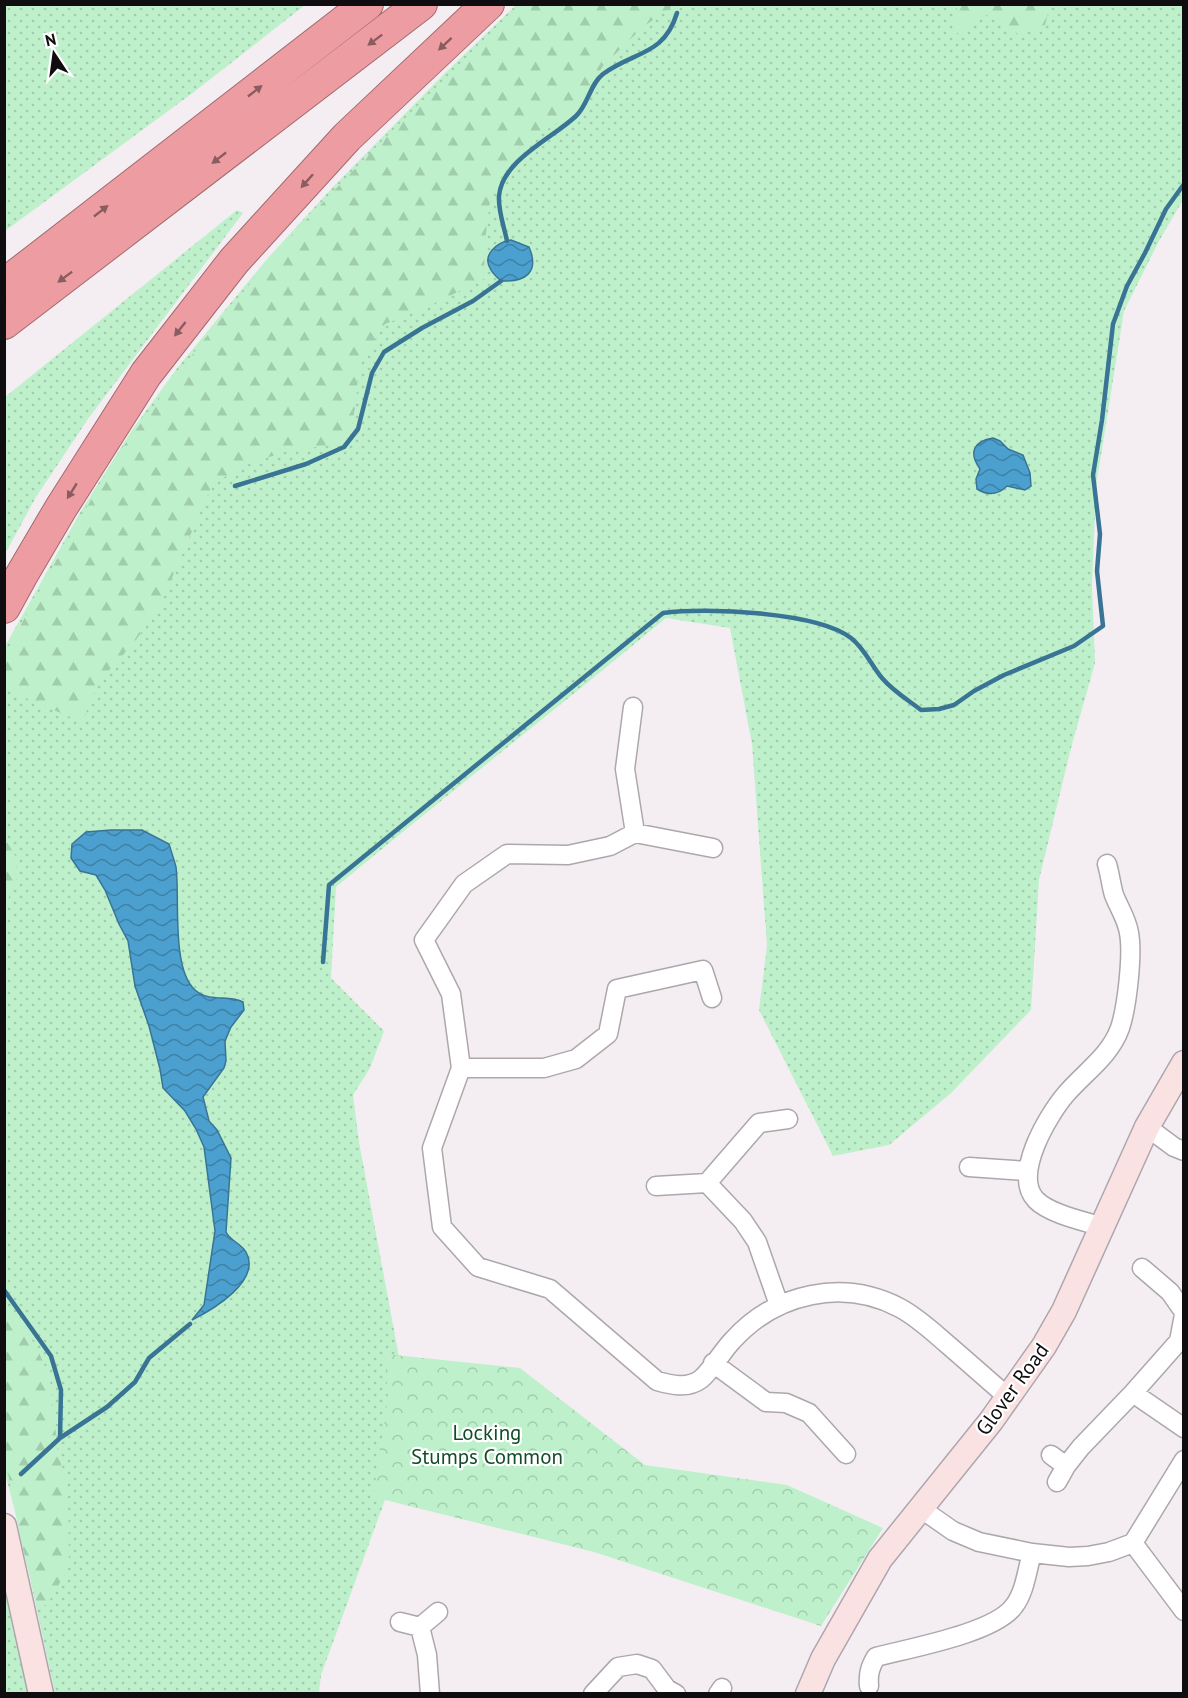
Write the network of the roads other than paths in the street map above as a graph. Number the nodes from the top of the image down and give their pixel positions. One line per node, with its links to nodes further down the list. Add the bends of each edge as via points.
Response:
1 (367, 4): 4 (highway, one-way to 1)
2 (421, 4): 5 (highway, one-way to 5)
3 (488, 4): 6 (highway, one-way to 6, via 347,137 234,261 146,374)
4 (4, 285)
5 (4, 322)
6 (4, 607)
7 (633, 707): 8 (street, via 625,769)
8 (635, 833): 9 (street); 13 (street, via 610,846 568,855 507,854 464,884 424,940 452,994)
9 (713, 848)
10 (1107, 864): 18 (street, via 1130,946 1120,1027 1112,1046 1054,1110)
11 (712, 998): 13 (street, via 703,970 617,989 608,1034 576,1059 544,1068)
12 (1184, 1063): 15 (street, Glover Road)
13 (461, 1068): 25 (street, via 432,1148 442,1227 477,1268 550,1289 657,1381 673,1386 688,1384 701,1379)
14 (788, 1119): 19 (street, via 759,1123)
15 (1147, 1127): 16 (street); 21 (street, Glover Road)
16 (1184, 1151)
17 (969, 1167): 18 (street)
18 (1027, 1171): 21 (street, via 1027,1183 1037,1201 1048,1209)
19 (707, 1183): 20 (street); 23 (street, via 757,1242)
20 (656, 1186)
21 (1103, 1227): 27 (street, Glover Road, via 1064,1311)
22 (1142, 1268): 24 (street, via 1170,1292)
23 (779, 1305): 25 (street, via 734,1338); 27 (street, via 827,1291 874,1297 923,1323)
24 (1184, 1313): 26 (street, via 1179,1341)
25 (713, 1363): 29 (street, via 766,1402 786,1403 809,1413)
26 (1133, 1393): 28 (street); 31 (street)
27 (1009, 1398): 32 (street, Glover Road)
28 (1184, 1428)
29 (846, 1454)
30 (1184, 1460): 34 (street)
31 (1058, 1468)
32 (920, 1508): 35 (street, via 953,1531 979,1542); 45 (street, Glover Road, via 880,1559 823,1659)
33 (4, 1526): 41 (street)
34 (1133, 1543): 35 (street, via 1088,1556); 36 (street)
35 (1032, 1553): 40 (street, via 1019,1597 1006,1614 971,1633 873,1649)
36 (1184, 1611)
37 (438, 1612): 39 (street)
38 (400, 1622): 39 (street)
39 (420, 1627): 42 (street)
40 (869, 1686)
41 (41, 1694)
42 (430, 1694)
43 (592, 1694): 44 (street, via 618,1667 637,1664 652,1669)
44 (676, 1694)
45 (808, 1694)

